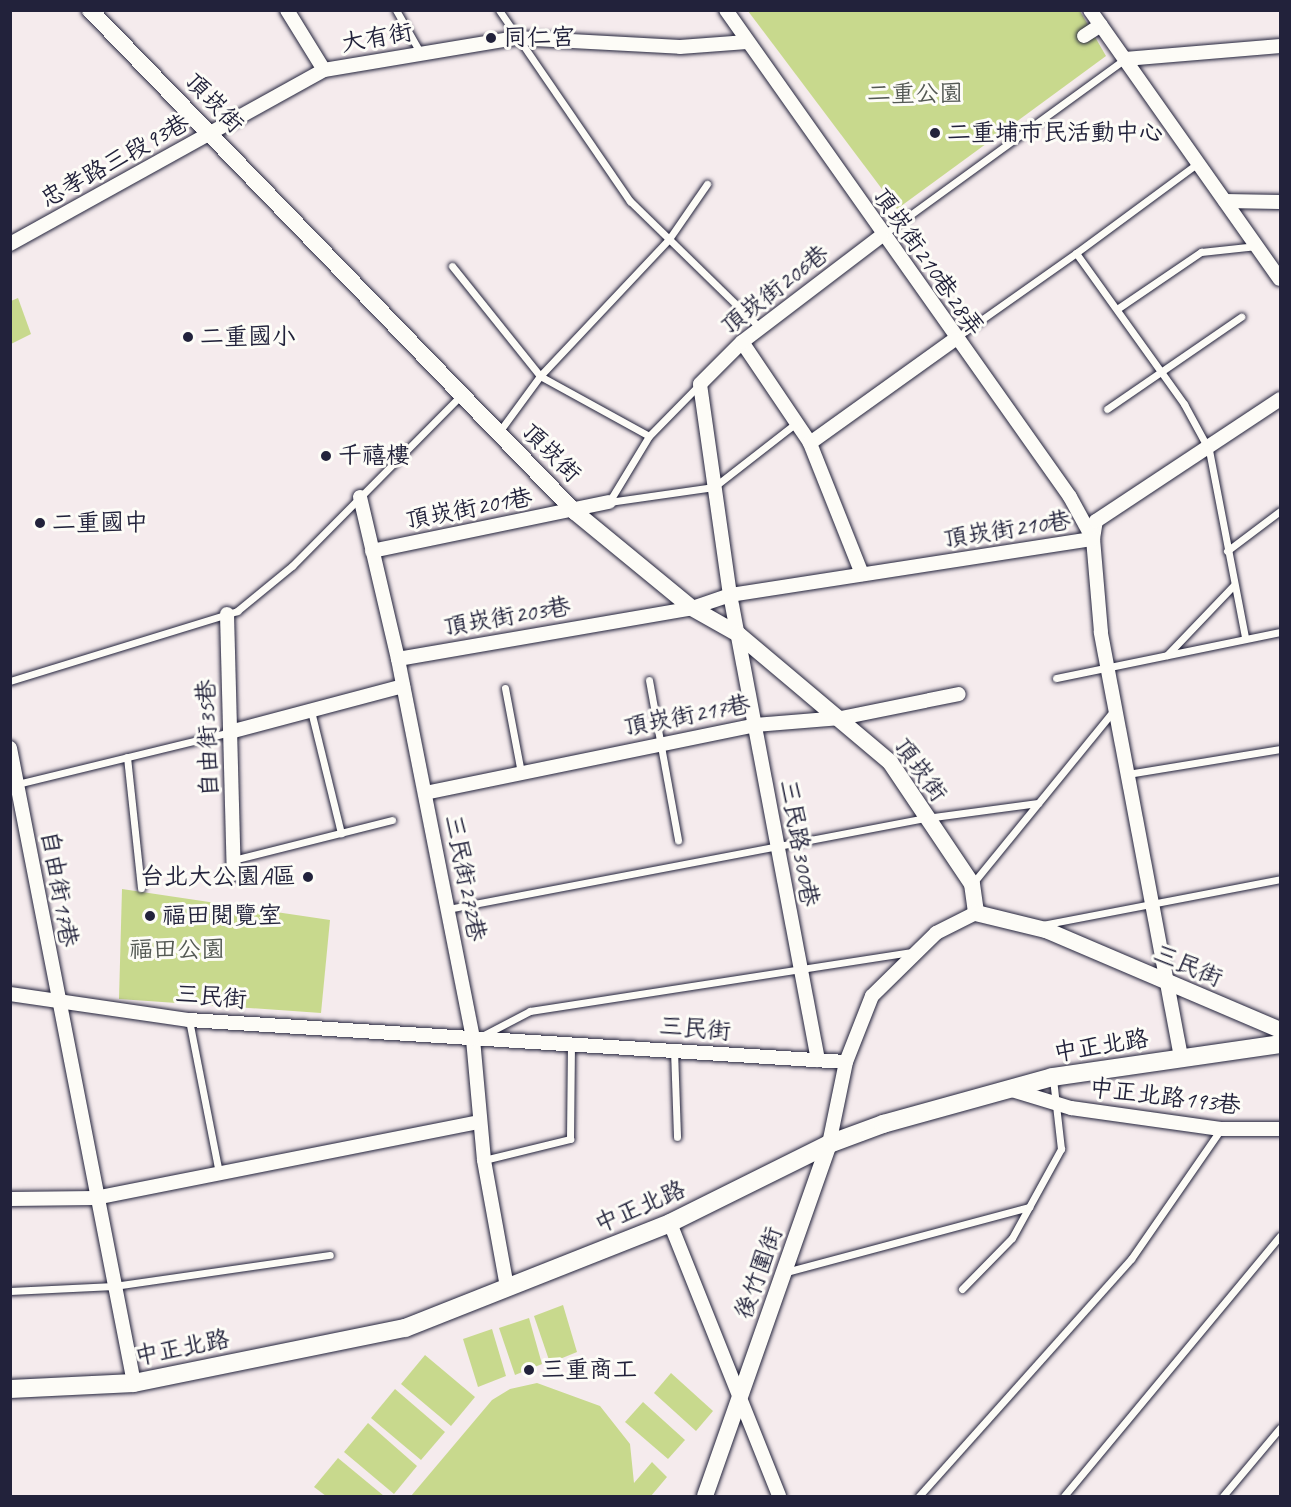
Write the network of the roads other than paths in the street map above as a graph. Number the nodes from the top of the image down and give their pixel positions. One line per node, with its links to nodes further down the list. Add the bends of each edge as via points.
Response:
1 (287, 10): 14 (street)
2 (396, 10): 12 (lane)
3 (500, 10): 9 (lane)
4 (726, 10): 10 (street, 頂崁街210巷28弄)
5 (1090, 10): 7 (street)
6 (90, 11): 15 (street, 頂崁街)
7 (1101, 25): 8 (street); 13 (street)
8 (1084, 36)
9 (516, 38): 10 (street, 大有街, via 680,47); 12 (street, 大有街); 21 (lane, via 630,201)
10 (747, 42): 20 (street, 頂崁街210巷28弄)
11 (1281, 46): 13 (street)
12 (421, 54): 14 (street, 大有街)
13 (1125, 60): 16 (street); 20 (lane)
14 (324, 70): 15 (street, 大有街)
15 (210, 134): 22 (street, 忠孝路三段93巷); 35 (street, 頂崁街)
16 (1198, 163): 18 (street); 24 (lane)
17 (707, 184): 21 (lane)
18 (1225, 201): 19 (street); 23 (street)
19 (1281, 202)
20 (882, 236): 29 (street, 頂崁街206巷); 30 (street, 頂崁街210巷28弄)
21 (669, 239): 29 (lane); 33 (lane)
22 (10, 244)
23 (1257, 246): 26 (street); 27 (lane, via 1201,252)
24 (1076, 253): 27 (lane); 30 (lane)
25 (452, 266): 33 (lane)
26 (1281, 279)
27 (1117, 309): 32 (lane)
28 (1242, 317): 32 (lane)
29 (760, 328): 31 (street, 頂崁街206巷)
30 (955, 339): 41 (street); 48 (street, 頂崁街210巷28弄, via 1070,497)
31 (742, 342): 34 (street, 頂崁街206巷); 41 (street)
32 (1163, 374): 37 (lane); 42 (lane)
33 (540, 376): 39 (lane); 40 (lane)
34 (700, 384): 40 (lane); 43 (street, 三民路300巷)
35 (460, 396): 39 (street, 頂崁街); 44 (lane)
36 (1281, 399): 42 (street, 頂崁街210巷)
37 (1107, 409)
38 (791, 427): 43 (lane)
39 (497, 433): 46 (street, 頂崁街)
40 (649, 436): 45 (lane)
41 (810, 443): 51 (street)
42 (1209, 450): 48 (street, 頂崁街210巷, via 1096,520); 50 (lane)
43 (714, 487): 45 (lane); 53 (street, 三民路300巷)
44 (360, 497): 49 (street); 55 (lane, via 292,566)
45 (609, 502): 46 (street, 頂崁街201巷)
46 (574, 510): 49 (street, 頂崁街201巷); 54 (street, 頂崁街)
47 (1281, 511): 50 (lane)
48 (1093, 539): 51 (street, 頂崁街210巷); 61 (street)
49 (372, 551): 60 (street)
50 (1227, 551): 52 (lane)
51 (862, 574): 53 (street, 頂崁街210巷)
52 (1233, 585): 58 (lane); 59 (lane)
53 (730, 596): 54 (street, 頂崁街210巷); 57 (street, 三民路300巷)
54 (693, 608): 57 (street, 頂崁街); 60 (street, 頂崁街203巷)
55 (227, 614): 64 (lane); 72 (street, 自由街35巷)
56 (1281, 632): 58 (lane)
57 (738, 634): 70 (street, 頂崁街); 71 (street, 三民路300巷)
58 (1245, 637): 59 (lane)
59 (1166, 656): 61 (lane)
60 (398, 659): 65 (street)
61 (1109, 670): 62 (lane); 68 (street)
62 (1056, 678)
63 (649, 680): 73 (lane)
64 (10, 681)
65 (403, 686): 69 (street); 80 (street, 三民街272巷)
66 (505, 688): 77 (lane)
67 (959, 694): 70 (street, 頂崁街217巷)
68 (1116, 708): 78 (street); 81 (lane)
69 (311, 711): 72 (street); 84 (lane)
70 (841, 718): 71 (street, 頂崁街217巷); 82 (street, 頂崁街, via 890,762)
71 (755, 725): 73 (street, 頂崁街217巷); 86 (street, 三民路300巷)
72 (230, 732): 76 (lane); 87 (street, 自由街35巷)
73 (661, 744): 77 (street, 頂崁街217巷); 85 (lane)
74 (10, 748): 79 (street, 自由街17巷)
75 (1281, 749): 78 (lane)
76 (128, 757): 79 (lane); 91 (lane)
77 (521, 773): 80 (street, 頂崁街217巷)
78 (1128, 774): 92 (street)
79 (14, 784): 100 (street, 自由街17巷)
80 (425, 793): 93 (street, 三民街272巷)
81 (1038, 803): 82 (lane); 90 (lane)
82 (926, 818): 86 (lane); 90 (street, 頂崁街)
83 (392, 820): 84 (lane)
84 (341, 833): 87 (lane)
85 (678, 840)
86 (775, 846): 93 (lane); 97 (street, 三民路300巷)
87 (233, 860): 88 (street, 自由街35巷)
88 (234, 874)
89 (1281, 879): 92 (lane)
90 (972, 884): 94 (street, 頂崁街)
91 (141, 888)
92 (1152, 900): 95 (lane); 98 (street)
93 (448, 909): 103 (street, 三民街272巷)
94 (976, 913): 95 (street, 三民街); 96 (street, via 936,933)
95 (1034, 927): 98 (street, 三民街)
96 (916, 952): 97 (lane); 109 (street, via 872,996)
97 (800, 968): 103 (lane, via 530,1011); 108 (street, 三民路300巷)
98 (1168, 984): 102 (street, 三民街); 107 (street)
99 (10, 993): 100 (street, 三民街)
100 (56, 1001): 101 (street, 三民街); 120 (street, 自由街17巷)
101 (189, 1020): 103 (street, 三民街); 119 (lane)
102 (1281, 1030)
103 (475, 1038): 104 (street, 三民街); 113 (street, 三民街272巷)
104 (571, 1044): 106 (street, 三民街); 118 (lane, via 570,1139)
105 (1281, 1044): 107 (main road, 中正北路)
106 (674, 1050): 108 (street, 三民街); 116 (lane)
107 (1181, 1057): 110 (main road, 中正北路)
108 (818, 1060): 109 (street, 三民街)
109 (846, 1062): 117 (street, 後竹圍街)
110 (1053, 1077): 111 (main road, 中正北路); 112 (lane)
111 (1012, 1090): 112 (street, 中正北路193巷); 117 (main road, 中正北路)
112 (1055, 1102): 114 (street, 中正北路193巷); 122 (lane, via 1061,1149)
113 (480, 1122): 118 (street, 三民街272巷); 119 (street)
114 (1221, 1129): 115 (street, 中正北路193巷); 137 (lane, via 1131,1259)
115 (1281, 1129)
116 (677, 1137)
117 (829, 1144): 123 (main road, 中正北路); 126 (street, 後竹圍街)
118 (484, 1160): 128 (street, 三民街272巷)
119 (219, 1173): 120 (street)
120 (95, 1198): 121 (street); 127 (street, 自由街17巷)
121 (10, 1199)
122 (1029, 1207): 126 (lane); 129 (lane, via 1012,1238)
123 (670, 1223): 128 (main road, 中正北路); 133 (street)
124 (1281, 1236): 138 (lane)
125 (330, 1255): 127 (lane)
126 (786, 1272): 133 (street, 後竹圍街)
127 (114, 1286): 130 (lane); 131 (street, 自由街17巷)
128 (507, 1287): 131 (main road, 中正北路, via 405,1328)
129 (962, 1289)
130 (10, 1291)
131 (134, 1383): 132 (main road, 中正北路)
132 (10, 1389)
133 (740, 1396): 135 (street, 後竹圍街); 136 (street)
134 (1281, 1428): 139 (lane)
135 (705, 1497)
136 (779, 1497)
137 (919, 1497)
138 (1064, 1497)
139 (1224, 1497)

